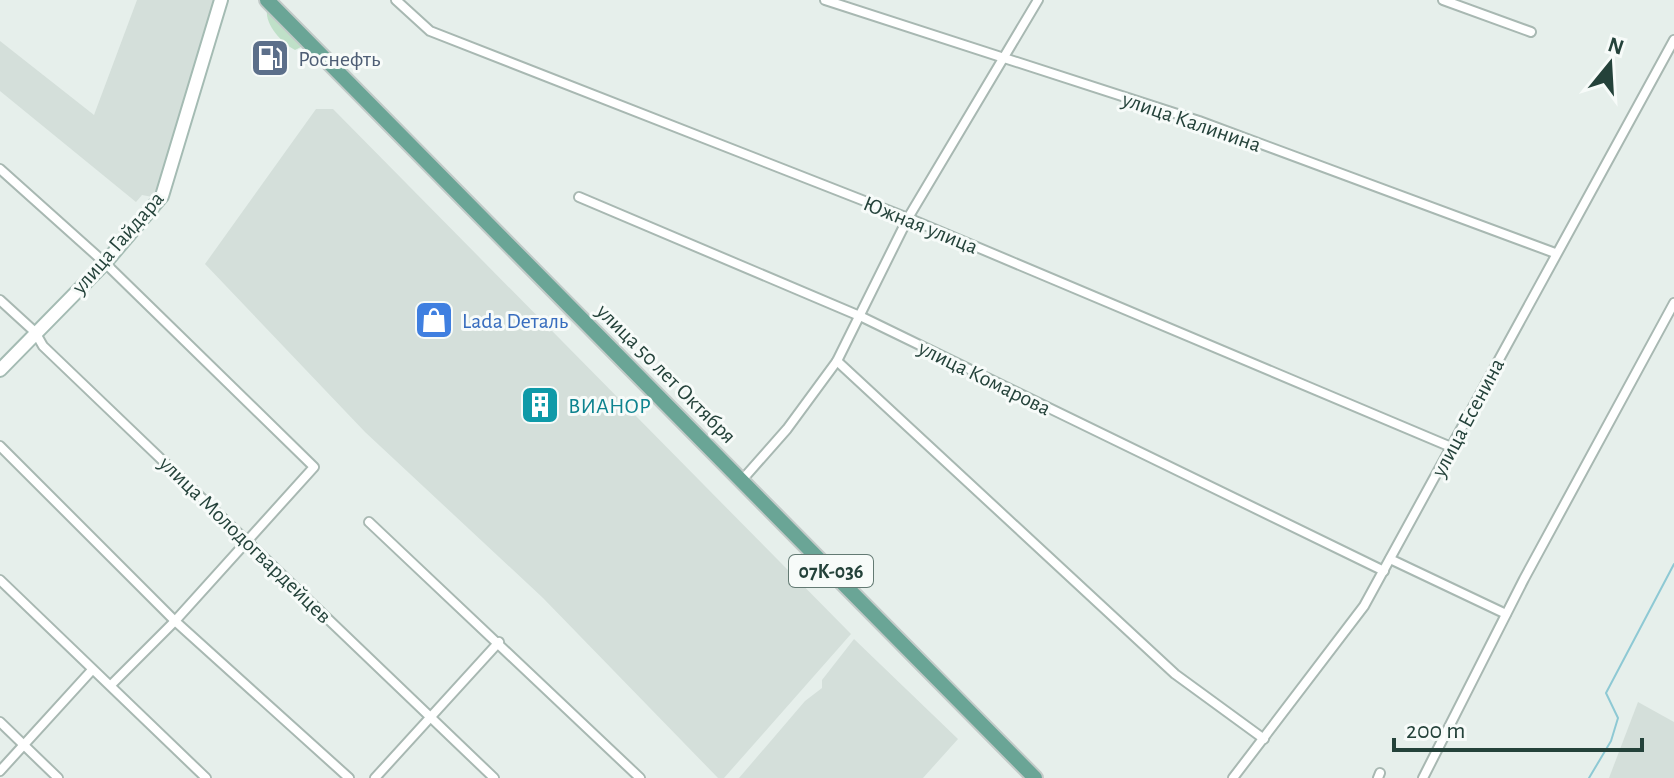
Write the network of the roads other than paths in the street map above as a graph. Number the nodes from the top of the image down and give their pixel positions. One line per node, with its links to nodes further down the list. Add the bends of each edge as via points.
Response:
1 (221, 0): 14 (street, улица Гайдара, via 162,196)
2 (267, 0): 23 (main road, улица 50 лет Октября / 07К-036)
3 (396, 0): 12 (street, Южная улица, via 430,31)
4 (825, 0): 9 (street, улица Калинина)
5 (1038, 0): 9 (street)
6 (1443, 0): 7 (street)
7 (1531, 32)
8 (1674, 40): 13 (street, улица Есенина)
9 (1002, 57): 12 (street); 13 (street, улица Калинина, via 1199,121)
10 (0, 169): 14 (street)
11 (579, 197): 17 (street, улица Комарова)
12 (908, 218): 17 (street); 22 (street, Южная улица)
13 (1555, 253): 22 (street, улица Есенина)
14 (105, 263): 18 (street, улица Гайдара); 25 (street, via 314,467)
15 (0, 300): 18 (street, улица Молодогвардейцев)
16 (1674, 303): 29 (street)
17 (862, 317): 19 (street); 27 (street, улица Комарова)
18 (35, 332): 20 (street, улица Гайдара); 25 (street, улица Молодогвардейцев, via 43,346)
19 (837, 361): 23 (street); 36 (street, via 1175,674)
20 (0, 370)
21 (0, 446): 30 (street)
22 (1451, 447): 26 (street, улица Есенина)
23 (742, 480): 45 (main road, улица 50 лет Октября / 07К-036)
24 (369, 522): 31 (street)
25 (249, 542): 30 (street); 34 (street, улица Молодогвардейцев)
26 (1390, 559): 27 (street, улица Есенина); 29 (street)
27 (1384, 571): 36 (street, улица Есенина, via 1364,606)
28 (0, 580): 32 (street)
29 (1506, 614): 47 (street)
30 (175, 621): 33 (street); 41 (street)
31 (499, 642): 34 (street); 44 (street)
32 (92, 670): 33 (street); 37 (street)
33 (111, 685): 40 (street)
34 (431, 714): 42 (street); 43 (street, улица Молодогвардейцев)
35 (0, 722): 37 (street)
36 (1264, 739): 46 (street, улица Есенина)
37 (26, 747): 38 (street); 39 (street)
38 (0, 771)
39 (58, 778)
40 (206, 778)
41 (349, 778)
42 (375, 778)
43 (494, 778)
44 (640, 778)
45 (1035, 778)
46 (1233, 778)
47 (1423, 778)

